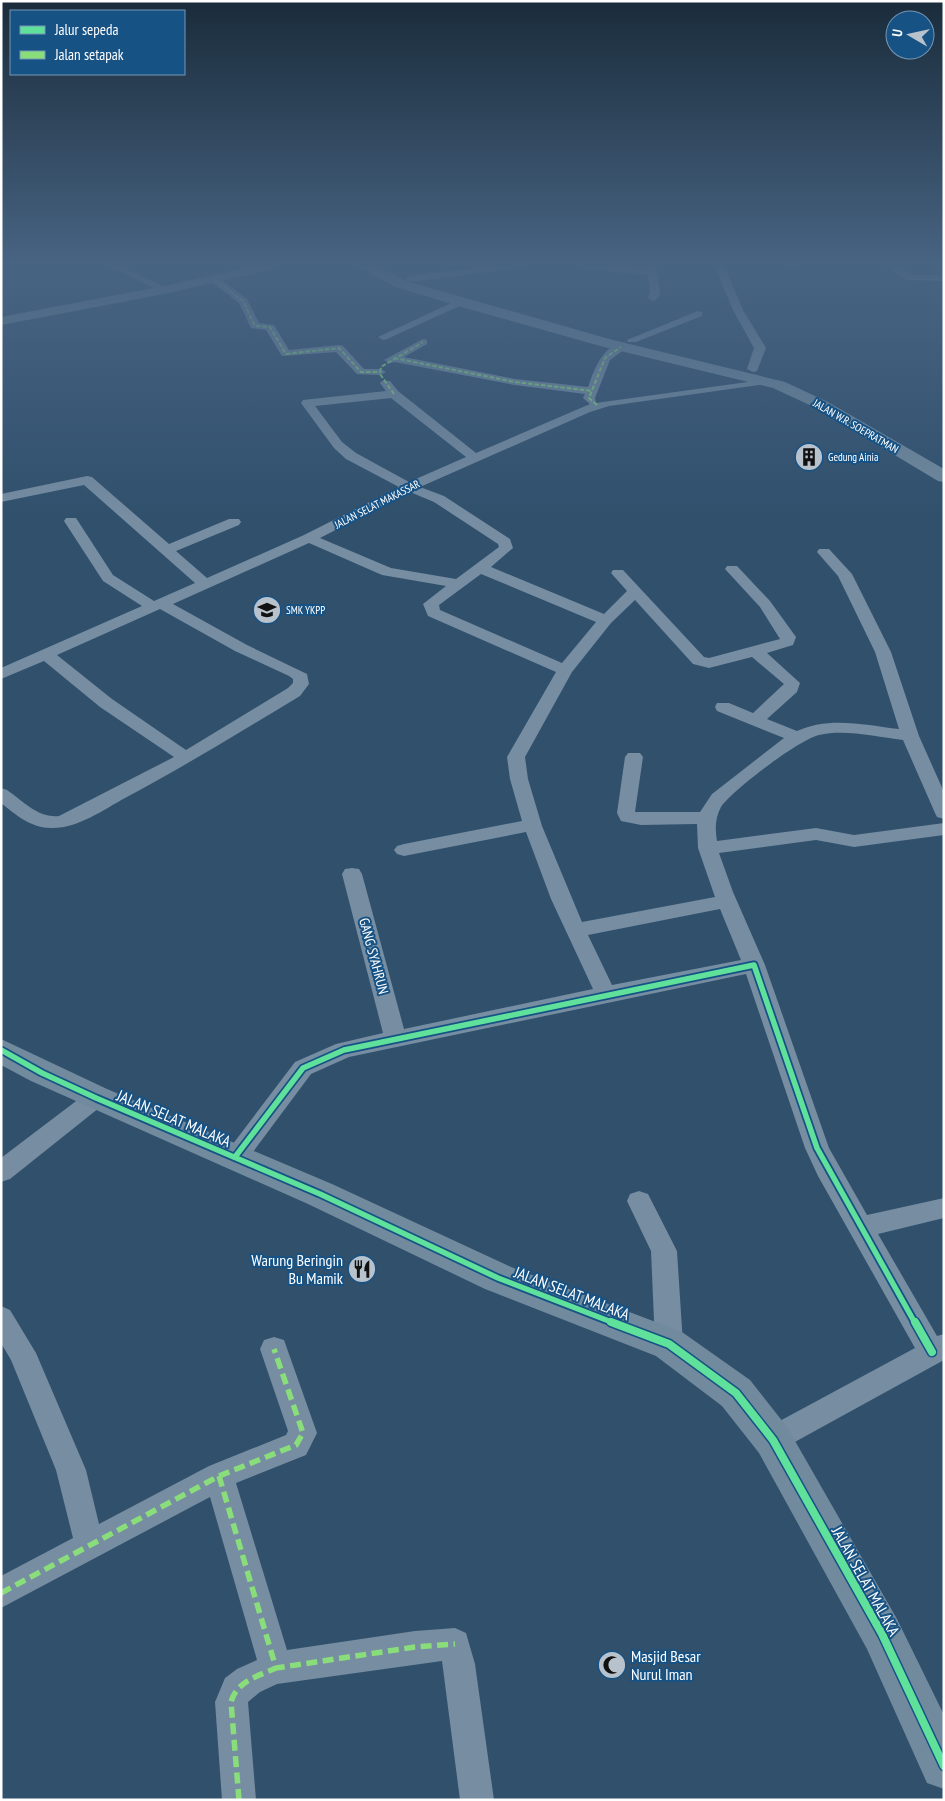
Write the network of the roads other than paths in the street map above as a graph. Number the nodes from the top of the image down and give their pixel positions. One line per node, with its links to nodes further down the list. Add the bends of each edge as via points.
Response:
1 (283, 349): 2 (street, via 286,354)
2 (330, 349)
3 (340, 349): 11 (street, via 361,372)
4 (410, 349): 9 (street)
5 (618, 349): 14 (street, via 605,358)
6 (648, 349): 12 (street, JALAN W.R. SOEPRATMAN)
7 (654, 349): 10 (street, JALAN W.R. SOEPRATMAN)
8 (760, 349): 10 (street)
9 (394, 358): 11 (street, via 382,365); 14 (street, via 515,382)
10 (753, 370): 13 (street, JALAN W.R. SOEPRATMAN)
11 (380, 372): 15 (street)
12 (766, 381): 13 (street, JALAN W.R. SOEPRATMAN); 16 (street, JALAN SELAT MAKASSAR)
13 (792, 385): 18 (street, JALAN W.R. SOEPRATMAN, via 837,400)
14 (592, 391): 16 (street, via 589,399)
15 (394, 394): 17 (street); 20 (street, via 307,403 344,451)
16 (597, 405): 17 (street, JALAN SELAT MAKASSAR)
17 (474, 457): 20 (street, JALAN SELAT MAKASSAR)
18 (923, 457): 19 (street, JALAN W.R. SOEPRATMAN)
19 (944, 478)
20 (409, 487): 24 (street, JALAN SELAT MAKASSAR); 27 (street, via 439,499 506,542 506,548)
21 (1, 498): 25 (street, via 87,480)
22 (71, 521): 33 (street, via 108,578)
23 (234, 522): 25 (street)
24 (310, 538): 30 (street, JALAN SELAT MAKASSAR); 31 (street, via 387,572)
25 (165, 551): 30 (street)
26 (824, 552): 41 (street, via 844,574 883,652)
27 (479, 568): 31 (street); 34 (street)
28 (732, 569): 35 (street, via 765,604 788,637 787,642)
29 (618, 574): 32 (street)
30 (204, 584): 33 (street, JALAN SELAT MAKASSAR)
31 (459, 584): 37 (street, via 431,604 432,613)
32 (635, 591): 34 (street); 35 (street, via 699,660 709,663)
33 (156, 605): 36 (street, JALAN SELAT MAKASSAR); 44 (street, via 301,677 301,684 294,692)
34 (606, 620): 37 (street)
35 (755, 652): 40 (street, via 792,683 791,688)
36 (47, 655): 38 (street, JALAN SELAT MAKASSAR); 44 (street, via 106,703)
37 (565, 670): 48 (street, via 516,757)
38 (1, 674)
39 (723, 707): 40 (street)
40 (756, 720): 42 (street)
41 (910, 736): 42 (street, via 832,728 813,730); 46 (street)
42 (797, 737): 47 (street, via 718,798)
43 (634, 757): 47 (street, via 628,817)
44 (186, 758): 45 (street, via 62,823 42,824)
45 (1, 794)
46 (944, 813)
47 (707, 818): 50 (street)
48 (532, 825): 51 (street); 54 (street)
49 (944, 829): 50 (street, via 848,841 816,834)
50 (708, 848): 53 (street)
51 (404, 850)
52 (352, 874): 57 (street, GANG SYAHRUN)
53 (728, 900): 54 (street); 55 (street)
54 (574, 930): 56 (street)
55 (754, 965): 56 (street); 64 (street, via 817,1148)
56 (606, 994): 57 (street)
57 (396, 1039): 60 (street, via 344,1050 303,1068)
58 (1, 1050): 59 (street, JALAN SELAT MALAKA)
59 (96, 1098): 60 (street, JALAN SELAT MALAKA); 61 (street)
60 (235, 1157): 66 (street, JALAN SELAT MALAKA, via 498,1278)
61 (1, 1172)
62 (640, 1201): 66 (street, via 664,1251)
63 (944, 1208): 64 (street)
64 (861, 1228): 68 (street)
65 (1, 1318): 71 (street, via 22,1353 71,1470)
66 (669, 1344): 69 (street, JALAN SELAT MALAKA, via 736,1393)
67 (274, 1349): 70 (street, via 303,1437 296,1445)
68 (938, 1349): 69 (street)
69 (773, 1440): 74 (street, JALAN SELAT MALAKA, via 882,1634)
70 (219, 1476): 71 (street); 73 (street)
71 (90, 1546): 72 (street)
72 (1, 1593)
73 (276, 1668): 75 (street, via 238,1687 232,1694); 76 (street, via 455,1644)
74 (944, 1766)
75 (239, 1800)
76 (477, 1800)

